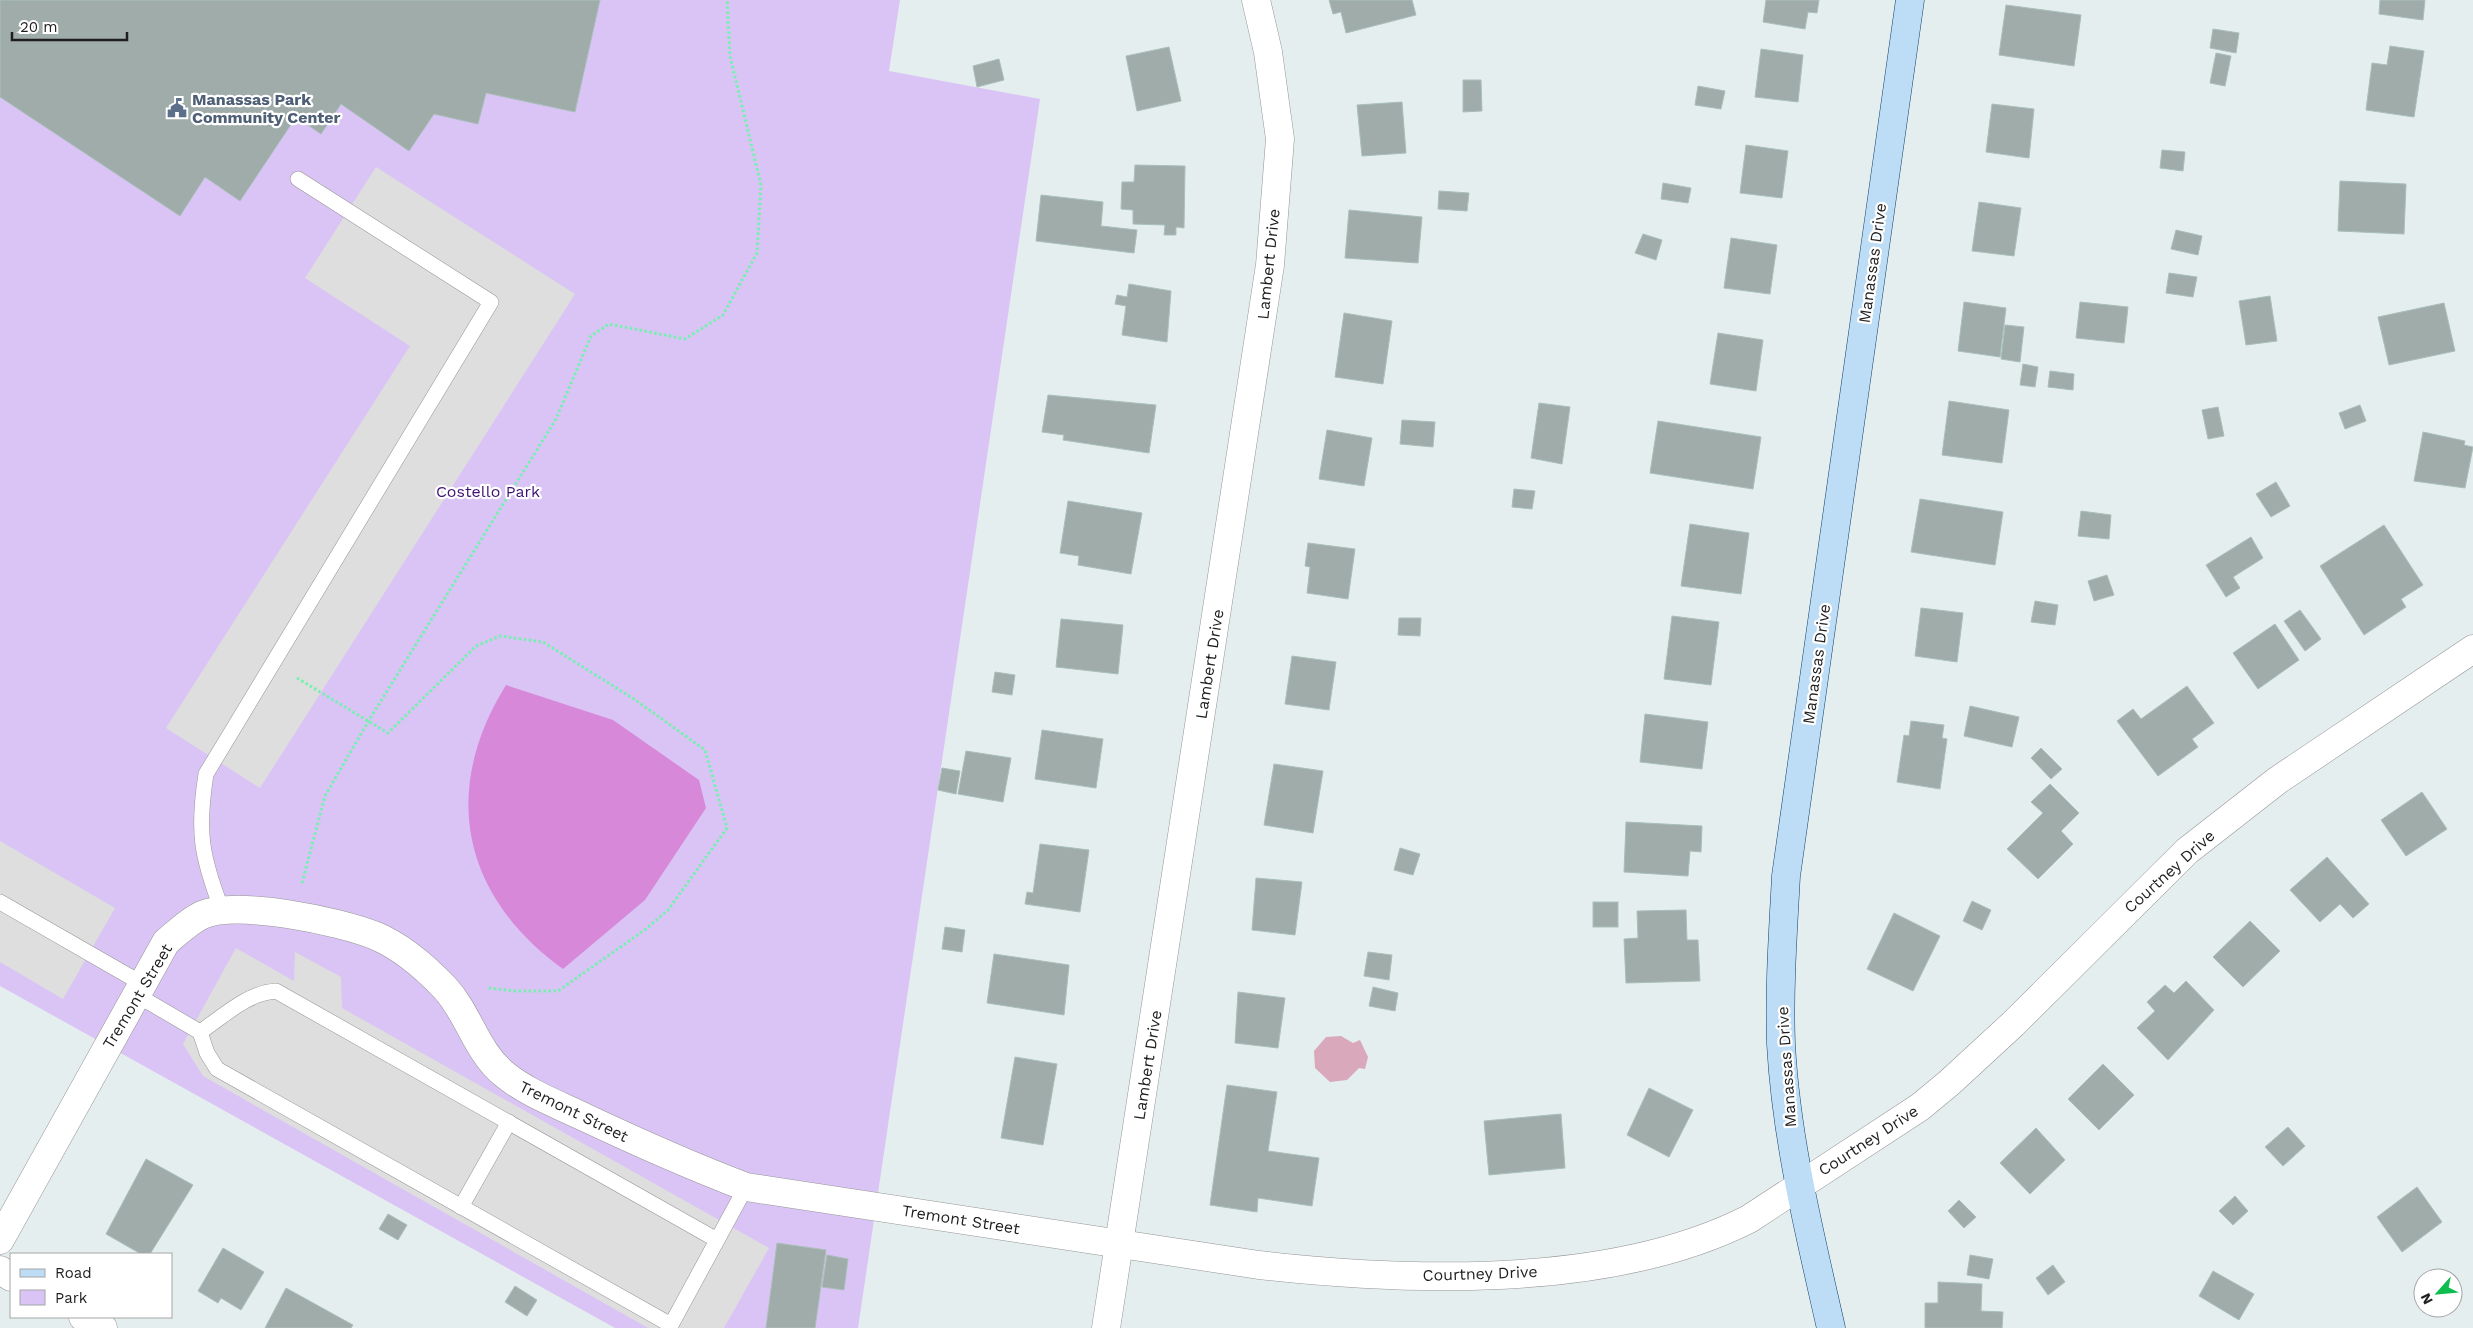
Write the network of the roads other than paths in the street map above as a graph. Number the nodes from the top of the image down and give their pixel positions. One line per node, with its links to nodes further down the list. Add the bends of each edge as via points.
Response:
1 (1256, 0): 15 (street, Lambert Drive, via 1268,52 1280,139 1270,265)
2 (1910, 0): 10 (main road, Manassas Drive, via 1786,876 1782,1044 1787,1104)
3 (298, 178): 6 (lane, via 491,302 206,774 201,838 208,874)
4 (2473, 649): 10 (street, Courtney Drive, via 2278,780 2195,845 1949,1083 1920,1107)
5 (0, 902): 7 (lane)
6 (222, 910): 7 (street, Tremont Street, via 202,916 166,942); 11 (street, Tremont Street, via 336,923 377,937 415,959 446,989 466,1018 480,1048 504,1074 532,1093 672,1158)
7 (138, 988): 8 (lane); 13 (street, Tremont Street)
8 (200, 1032): 9 (lane, via 243,1002 263,992 276,991); 12 (lane, via 217,1069)
9 (509, 1122): 12 (lane); 14 (lane)
10 (1801, 1184): 15 (street, Courtney Drive, via 1748,1219 1719,1233 1621,1262 1541,1272 1429,1276 1320,1272); 19 (main road, Manassas Drive)
11 (746, 1187): 14 (lane); 15 (street, Tremont Street)
12 (461, 1207): 14 (lane, via 671,1325)
13 (0, 1240)
14 (717, 1240)
15 (1120, 1244): 18 (street, Lambert Drive)
16 (85, 1318): 17 (street)
17 (103, 1328)
18 (1106, 1328)
19 (1831, 1328)

